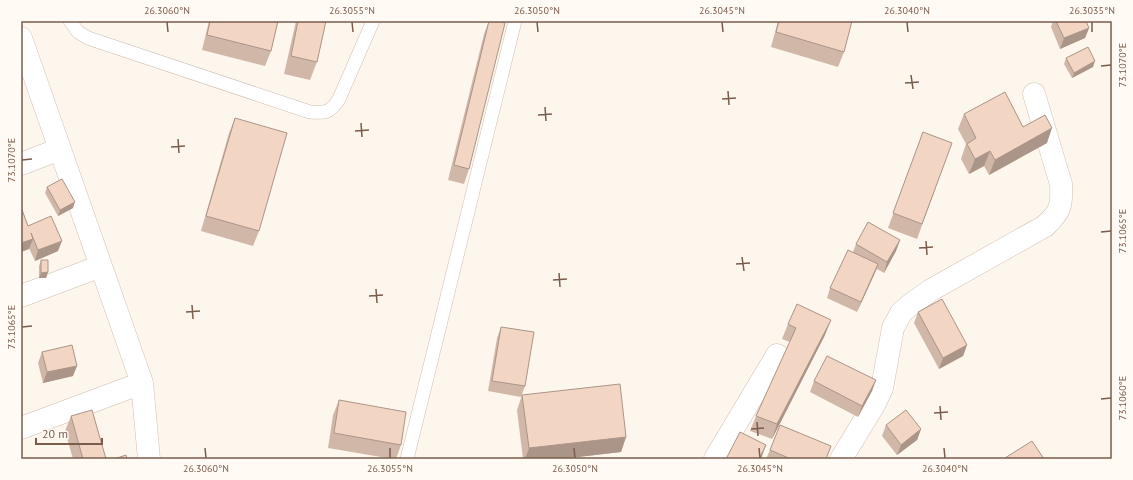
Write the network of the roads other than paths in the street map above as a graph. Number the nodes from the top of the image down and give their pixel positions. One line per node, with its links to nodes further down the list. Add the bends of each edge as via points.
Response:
1 (70, 21): 2 (lane, via 78,32 88,38 310,112 320,113 334,108)
2 (373, 21)
3 (515, 21): 14 (lane)
4 (21, 38): 6 (street)
5 (1034, 94): 16 (street, via 1061,184 1062,200 1057,215 1045,226 930,290 901,313 893,328 882,388)
6 (60, 149): 7 (street); 8 (street)
7 (21, 164)
8 (101, 266): 9 (street); 11 (street)
9 (21, 296)
10 (777, 355): 15 (street)
11 (142, 383): 12 (street); 13 (street)
12 (21, 428)
13 (149, 459)
14 (406, 459)
15 (715, 459)
16 (841, 459)

